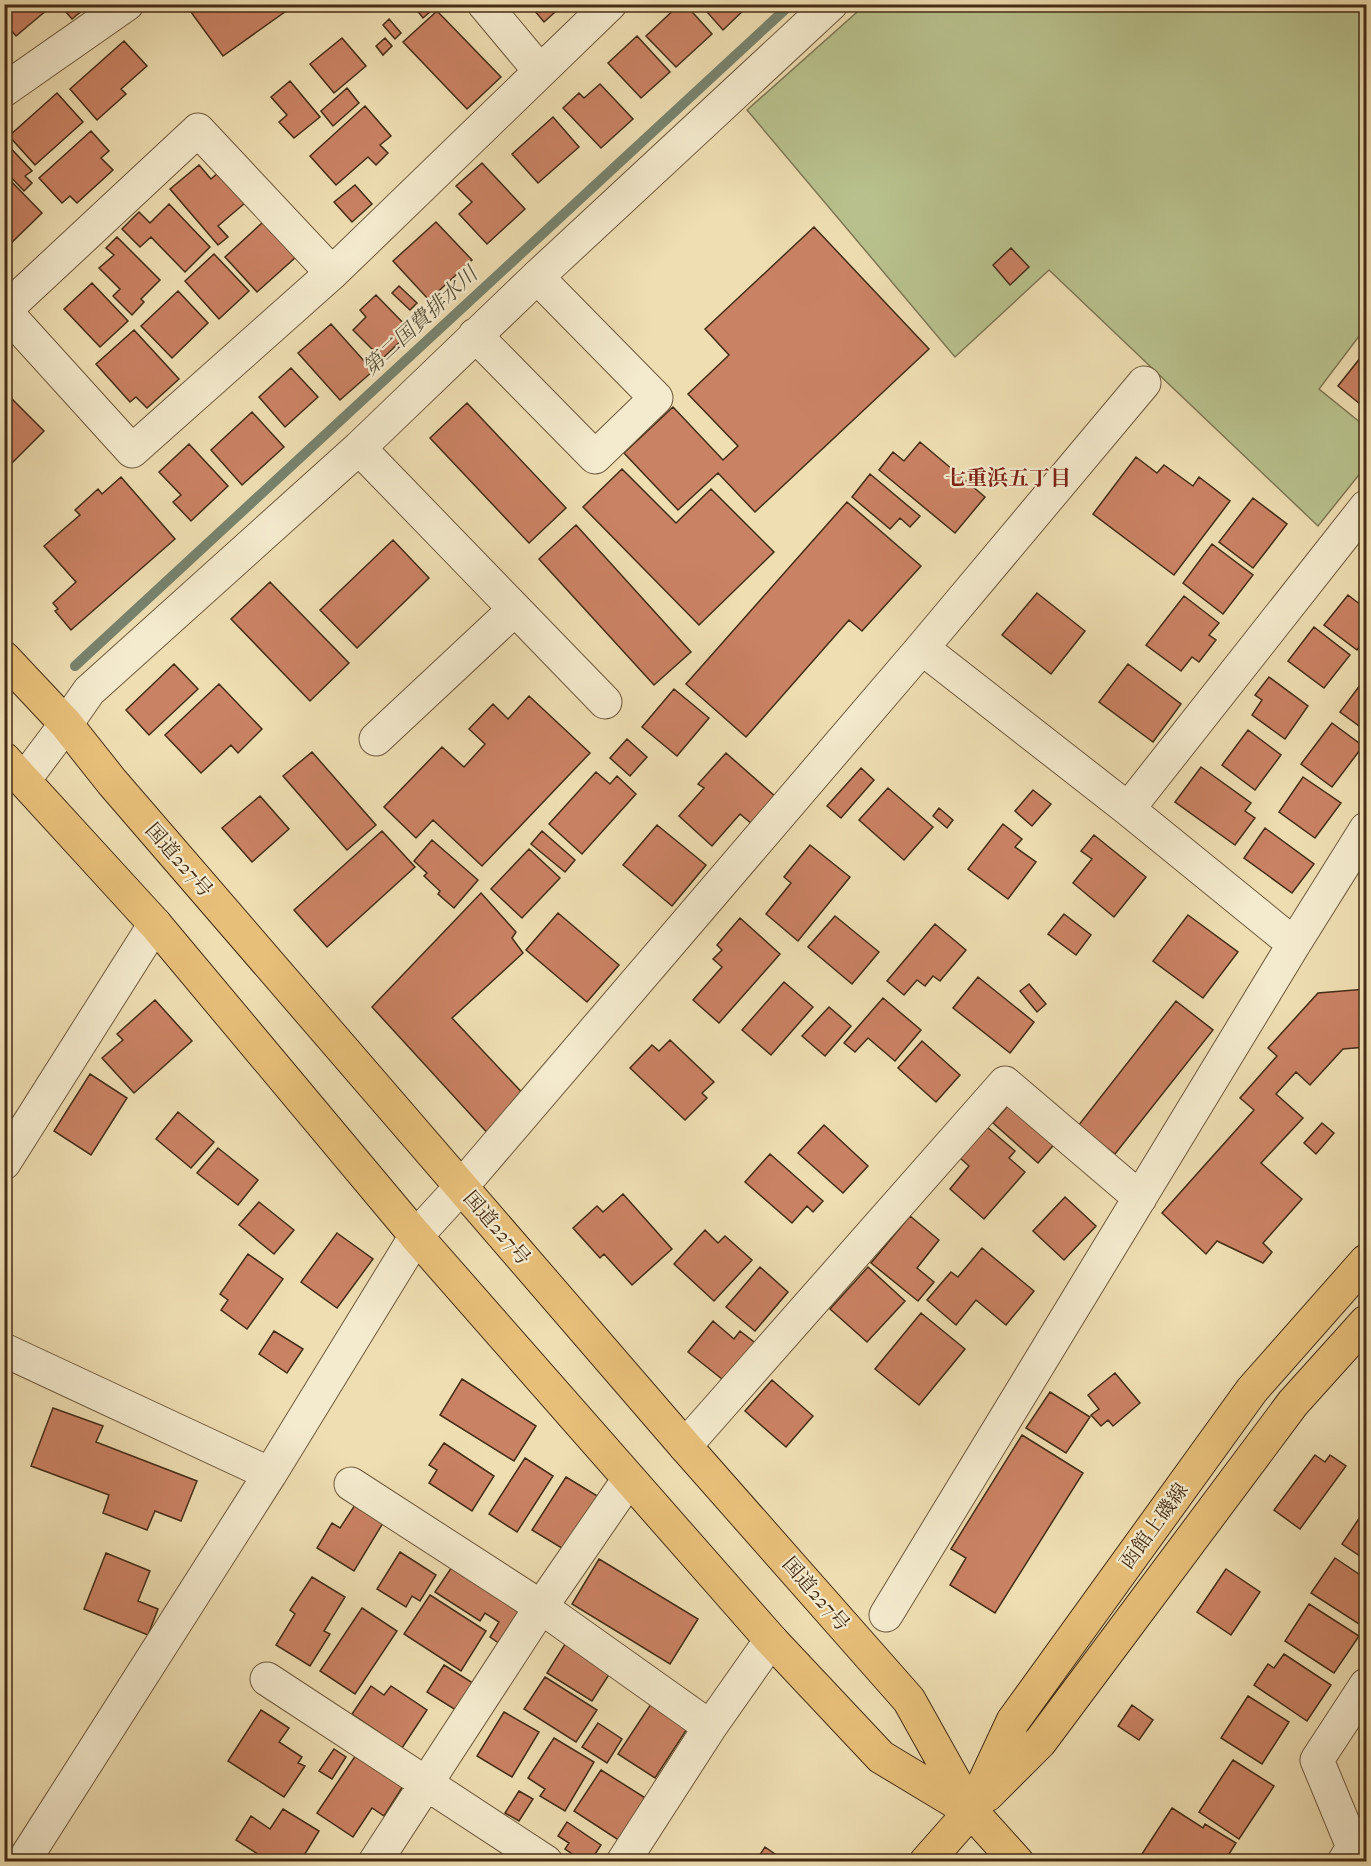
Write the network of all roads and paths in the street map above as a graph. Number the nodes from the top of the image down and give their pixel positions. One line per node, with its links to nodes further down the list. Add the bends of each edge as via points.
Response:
1 (127, 4): 6 (street)
2 (484, 4): 5 (street)
3 (610, 4): 5 (street)
4 (831, 4): 8 (street)
5 (540, 71): 7 (street)
6 (4, 90)
7 (332, 273): 9 (street, via 132,451); 9 (street, via 198,130)
8 (537, 277): 10 (street); 10 (street, via 656,398 595,457)
9 (4, 311)
10 (475, 335): 12 (street)
11 (1144, 383): 15 (street)
12 (359, 448): 14 (street); 18 (street, via 88,691)
13 (1366, 507): 21 (street)
14 (515, 609): 17 (street); 19 (street)
15 (922, 648): 21 (street); 26 (street)
16 (4, 658): 18 (main road, 国道227号)
17 (604, 702)
18 (66, 724): 20 (street); 26 (main road, 国道227号)
19 (376, 739)
20 (14, 769): 23 (main road)
21 (1128, 809): 24 (street)
22 (1366, 829): 24 (street)
23 (155, 924): 25 (street); 28 (main road)
24 (1294, 944): 27 (street)
25 (4, 1163)
26 (461, 1187): 28 (street); 32 (main road, 国道227号)
27 (1140, 1198): 32 (street, via 1005,1083); 37 (street)
28 (416, 1236): 33 (street); 34 (main road)
29 (1366, 1261): 43 (main road, 函館上磯線, via 1252,1390 1013,1721)
30 (1366, 1322): 43 (main road, 函館上磯線, via 1293,1403 1040,1742)
31 (4, 1350): 33 (street)
32 (685, 1446): 43 (main road, 国道227号, via 909,1700)
33 (270, 1474): 44 (street)
34 (629, 1479): 36 (street); 38 (main road)
35 (351, 1484): 36 (street)
36 (541, 1607): 41 (street); 42 (street)
37 (886, 1615)
38 (771, 1640): 41 (street); 43 (main road, via 881,1756)
39 (267, 1679): 42 (street)
40 (1366, 1685): 50 (street, via 1317,1760 1353,1847)
41 (710, 1727): 47 (street)
42 (426, 1782): 45 (street); 46 (street)
43 (971, 1811): 48 (main road); 49 (main road)
44 (23, 1862)
45 (375, 1862)
46 (546, 1862)
47 (623, 1862)
48 (926, 1862)
49 (1017, 1862)
50 (1344, 1862)

